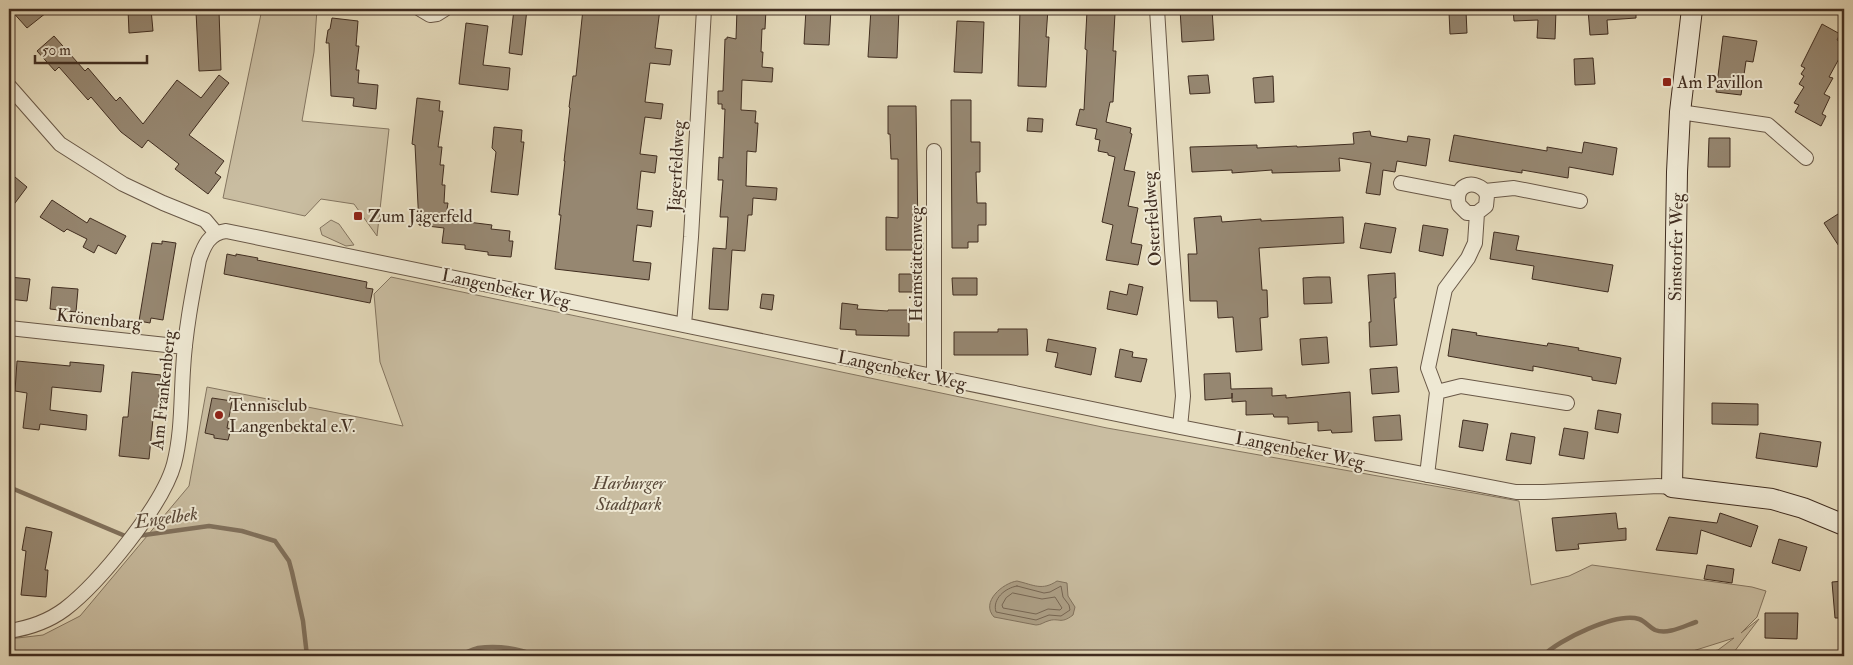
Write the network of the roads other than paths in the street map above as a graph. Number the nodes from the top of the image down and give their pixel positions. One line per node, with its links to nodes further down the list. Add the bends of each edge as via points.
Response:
1 (420, 9): 2 (street, via 430,15)
2 (445, 9)
3 (704, 9): 16 (street, Jägerfeldweg)
4 (1157, 9): 22 (street, Osterfeldweg, via 1182,387)
5 (1692, 9): 7 (street, Sinstorfer Weg)
6 (9, 86): 15 (street, via 60,144 123,184 205,220)
7 (1680, 112): 9 (street, via 1768,125); 24 (street, Sinstorfer Weg)
8 (934, 151): 19 (street, Heimstättenweg)
9 (1806, 158)
10 (1401, 183): 12 (street)
11 (1485, 191): 12 (street, via 1474,184 1462,188); 13 (street, via 1514,188); 14 (street, via 1486,206)
12 (1458, 194): 14 (street, via 1462,210)
13 (1580, 200)
14 (1477, 213): 20 (street, via 1475,243 1445,289 1428,368)
15 (216, 233): 16 (street, Langenbeker Weg, via 226,231 315,248); 18 (street, Am Frankenberg, via 199,260)
16 (684, 325): 19 (street, Langenbeker Weg)
17 (9, 328): 18 (street, Krönenbarg)
18 (185, 347): 26 (street, Am Frankenberg, via 181,424 174,465 159,498 91,585 64,610 35,624)
19 (934, 377): 22 (street, Langenbeker Weg)
20 (1437, 392): 21 (street, via 1461,386); 23 (street)
21 (1567, 403)
22 (1180, 427): 23 (street, Langenbeker Weg)
23 (1427, 474): 24 (street, Langenbeker Weg, via 1516,492)
24 (1672, 487): 25 (street, Langenbeker Weg, via 1772,499)
25 (1844, 525)
26 (9, 630)

